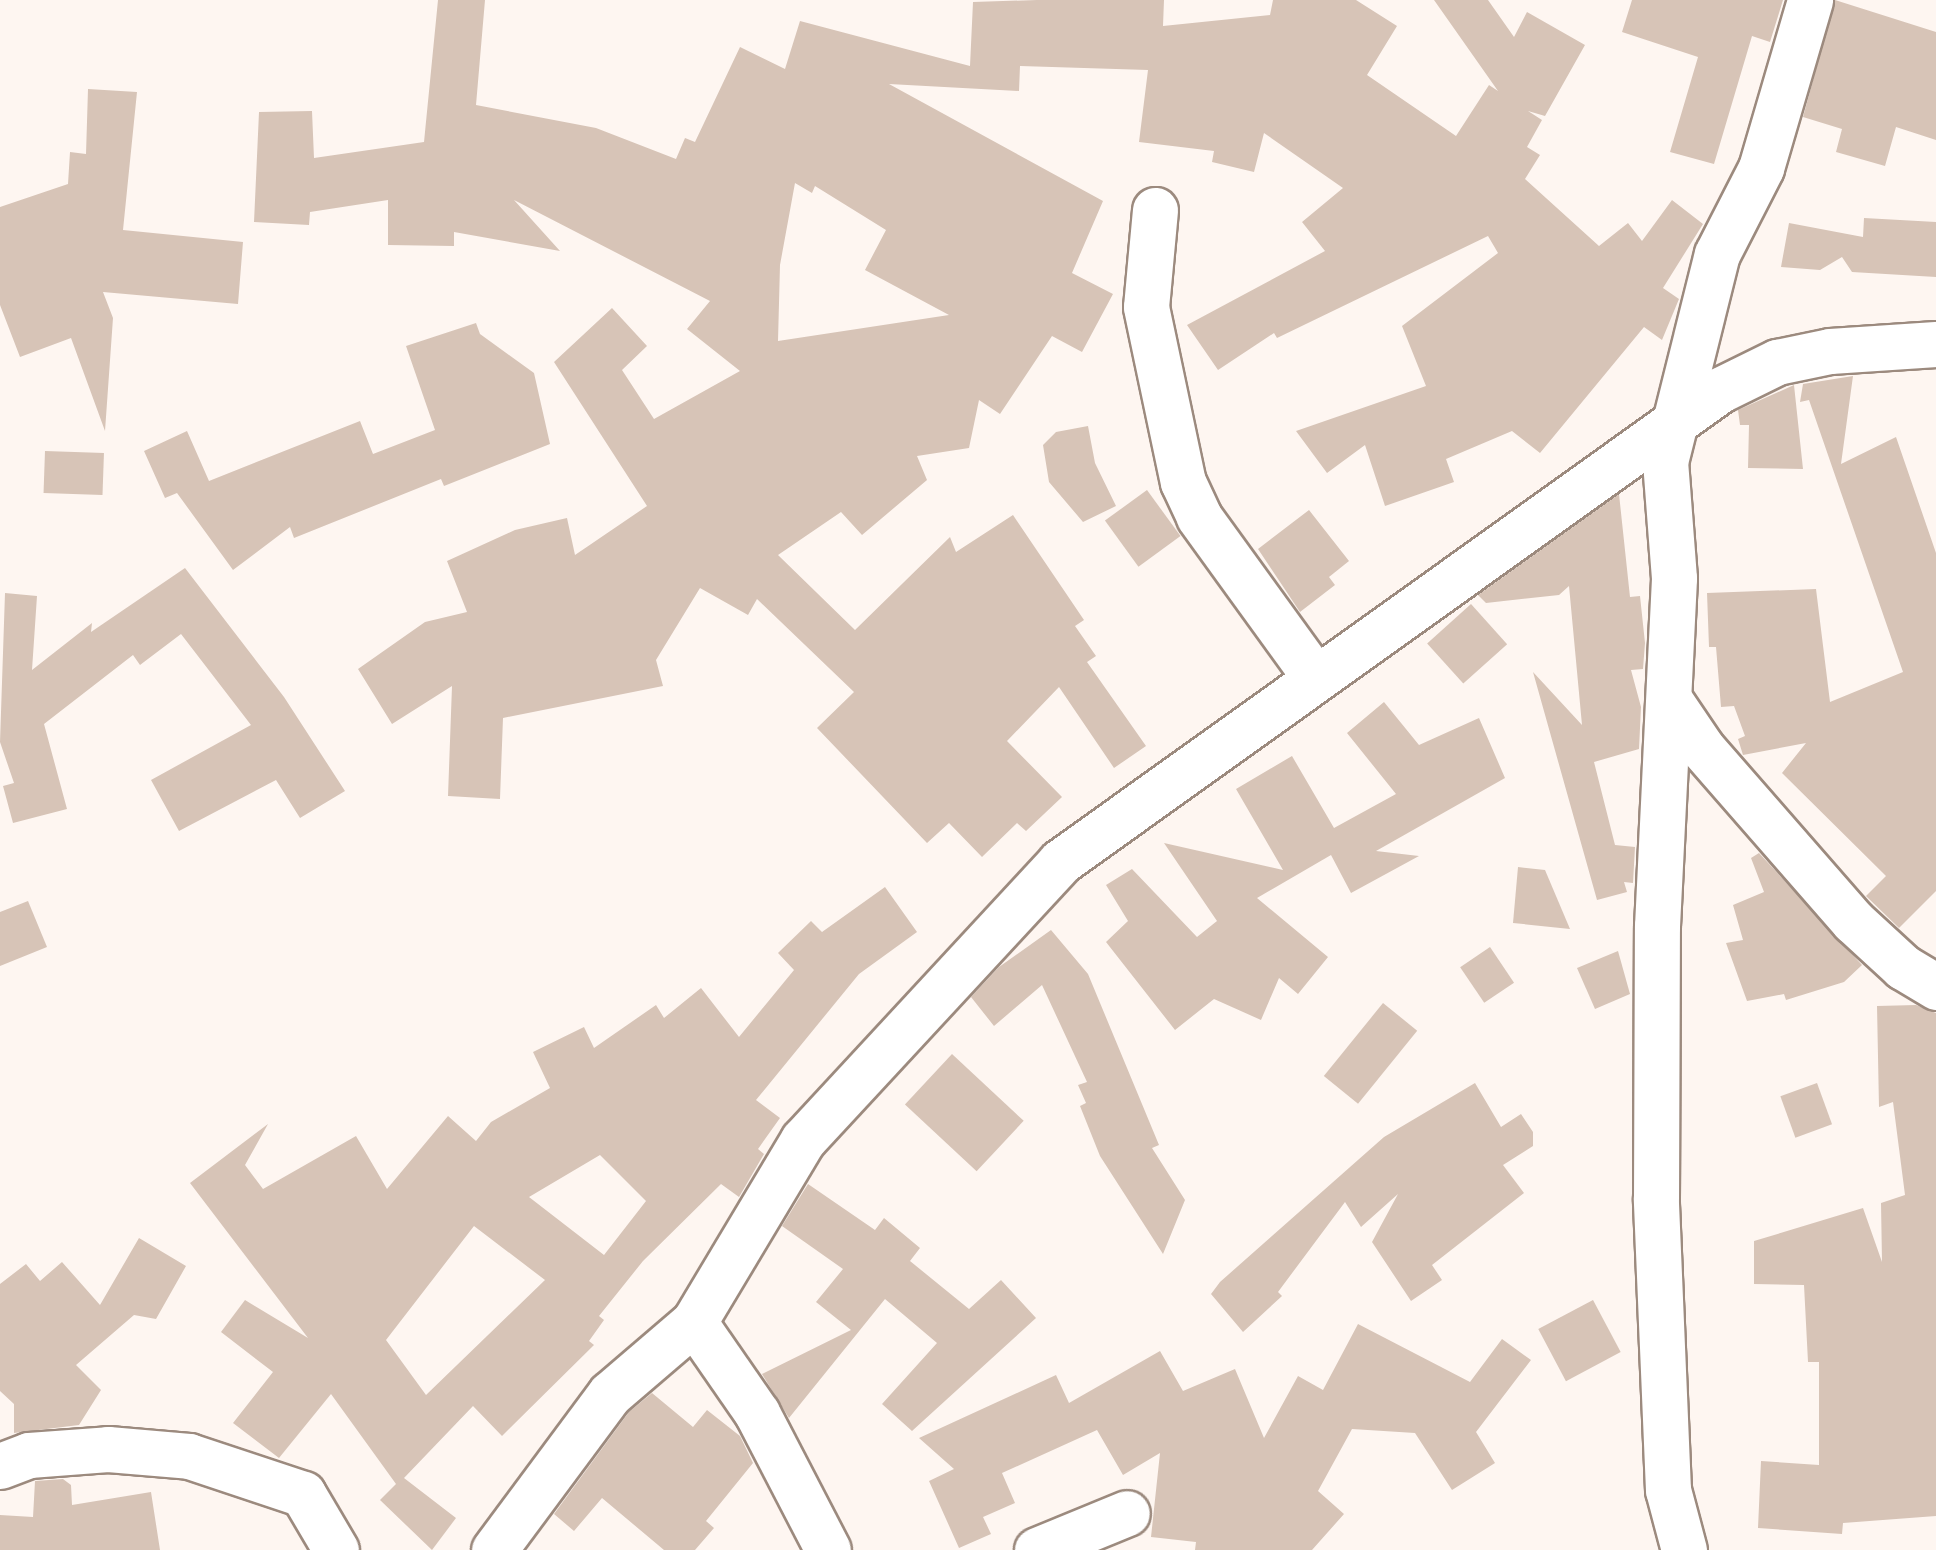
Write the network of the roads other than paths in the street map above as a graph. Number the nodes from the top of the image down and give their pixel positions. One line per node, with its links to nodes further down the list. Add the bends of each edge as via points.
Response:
1 (1810, 0): 4 (street, via 1761,168 1717,254)
2 (1155, 210): 5 (street, via 1146,307 1183,482 1199,516)
3 (1936, 344): 4 (street, via 1830,350 1777,362)
4 (1670, 425): 5 (street); 6 (street, via 1665,462 1674,578)
5 (1314, 676): 8 (street, via 1060,862 803,1140)
6 (1671, 702): 7 (street, via 1702,748 1853,921 1902,967); 15 (street, via 1657,926 1656,1198 1670,1414 1668,1490)
7 (1936, 987)
8 (694, 1322): 12 (street, via 610,1394); 13 (street, via 757,1413)
9 (0, 1466): 11 (street, via 29,1455 108,1448 189,1456 303,1494)
10 (1127, 1513): 14 (street)
11 (336, 1550)
12 (494, 1550)
13 (828, 1550)
14 (1037, 1550)
15 (1684, 1550)

